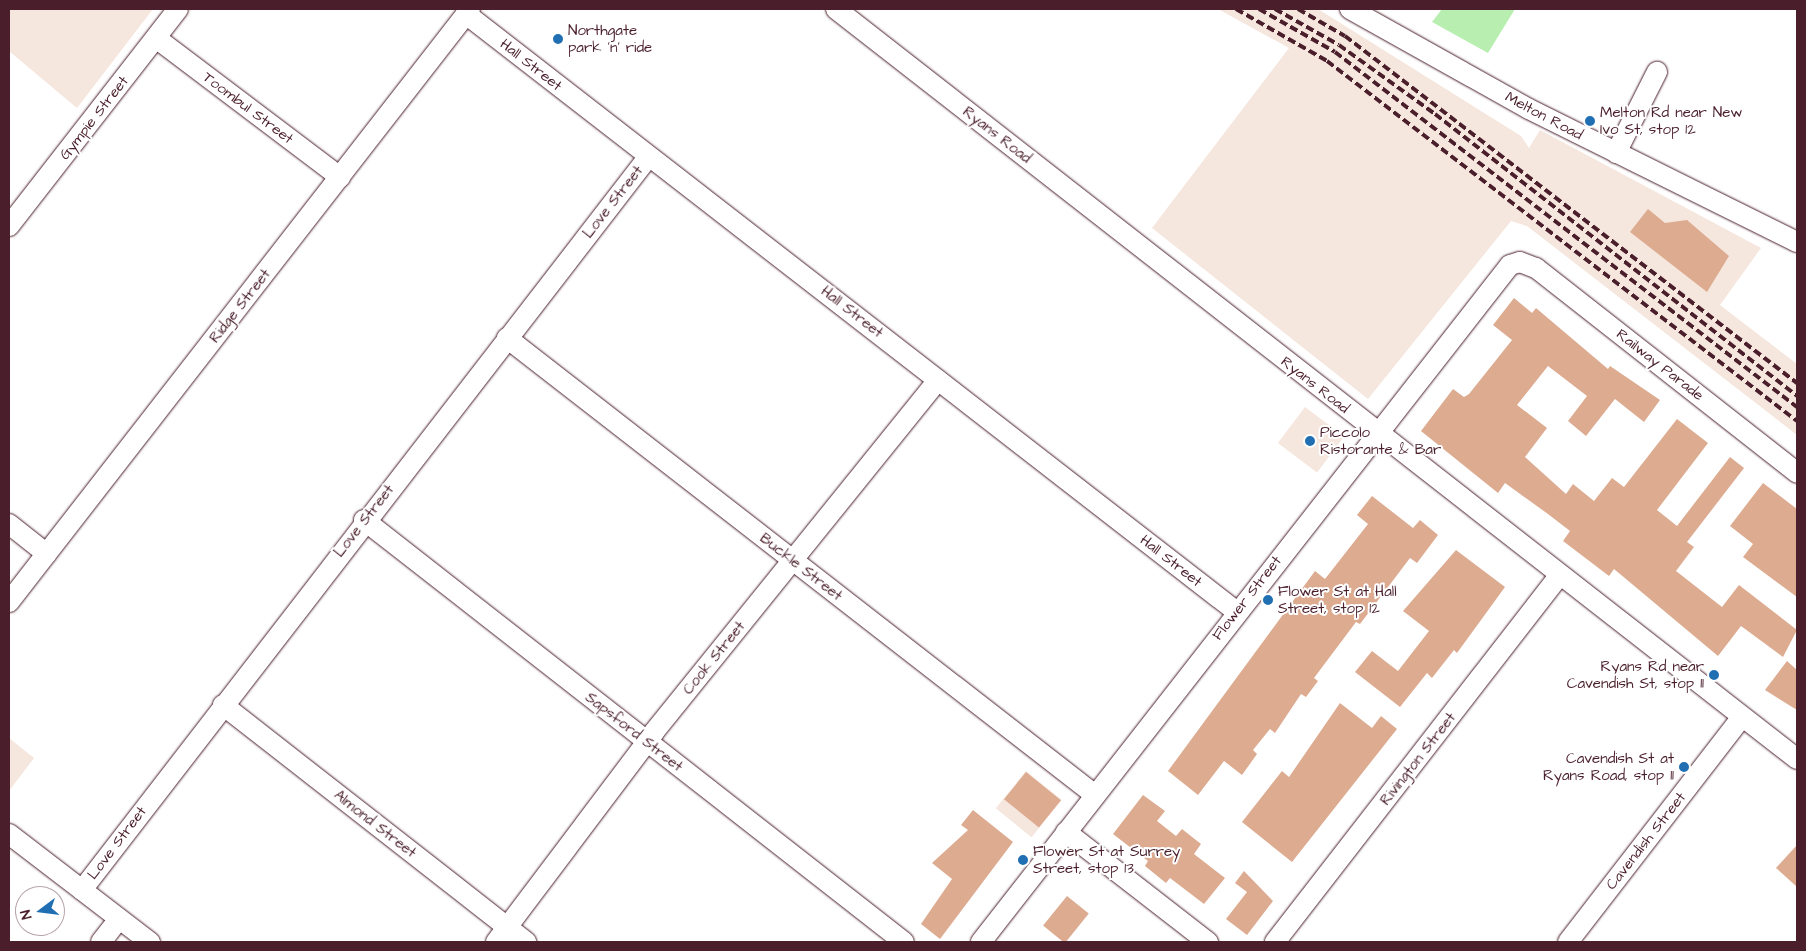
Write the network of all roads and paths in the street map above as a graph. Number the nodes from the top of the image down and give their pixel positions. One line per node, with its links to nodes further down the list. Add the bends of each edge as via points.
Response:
1 (178, 9): 5 (street, Gympie Street)
2 (836, 9): 15 (street, Ryans Road)
3 (1350, 9): 7 (street, Melton Road)
4 (468, 11): 8 (street, Hall Street); 9 (street, Ridge Street)
5 (156, 38): 9 (street, Toombul Street); 10 (street, Gympie Street)
6 (1657, 72): 7 (street)
7 (1616, 153): 11 (street, Melton Road)
8 (649, 156): 13 (street, Love Street); 14 (street, Hall Street)
9 (340, 177): 19 (street, Ridge Street)
10 (9, 226)
11 (1797, 242)
12 (1520, 262): 15 (street, Flower Street, via 1506,268); 16 (street, Railway Parade, via 1536,268)
13 (507, 338): 17 (street, Love Street); 20 (street, Buckle Street)
14 (938, 380): 20 (street, Cook Street); 23 (street, Hall Street)
15 (1376, 433): 21 (street, Ryans Road); 23 (street, Flower Street)
16 (1797, 473)
17 (364, 520): 24 (street, Love Street); 26 (street, Sapsford Street)
18 (9, 524): 19 (street)
19 (47, 554): 22 (street, Ridge Street)
20 (793, 561): 26 (street, Cook Street); 28 (street, Buckle Street)
21 (1560, 575): 25 (street, Ryans Road); 40 (street, Rivington Street)
22 (9, 602)
23 (1237, 612): 28 (street, Flower Street)
24 (223, 705): 31 (street, Love Street); 33 (street, Almond Street)
25 (1742, 717): 27 (street, Ryans Road); 41 (street, Cavendish Street)
26 (648, 743): 33 (street, Cook Street); 37 (street, Sapsford Street)
27 (1797, 759)
28 (1095, 795): 29 (street, Flower Street)
29 (1066, 832): 38 (street, Flower Street); 39 (street)
30 (9, 834): 31 (street)
31 (82, 890): 32 (street)
32 (119, 919): 34 (street); 35 (street)
33 (501, 935): 36 (street, Almond Street)
34 (101, 942)
35 (150, 942)
36 (526, 942)
37 (904, 942)
38 (981, 942)
39 (1208, 942)
40 (1275, 942)
41 (1568, 942)

